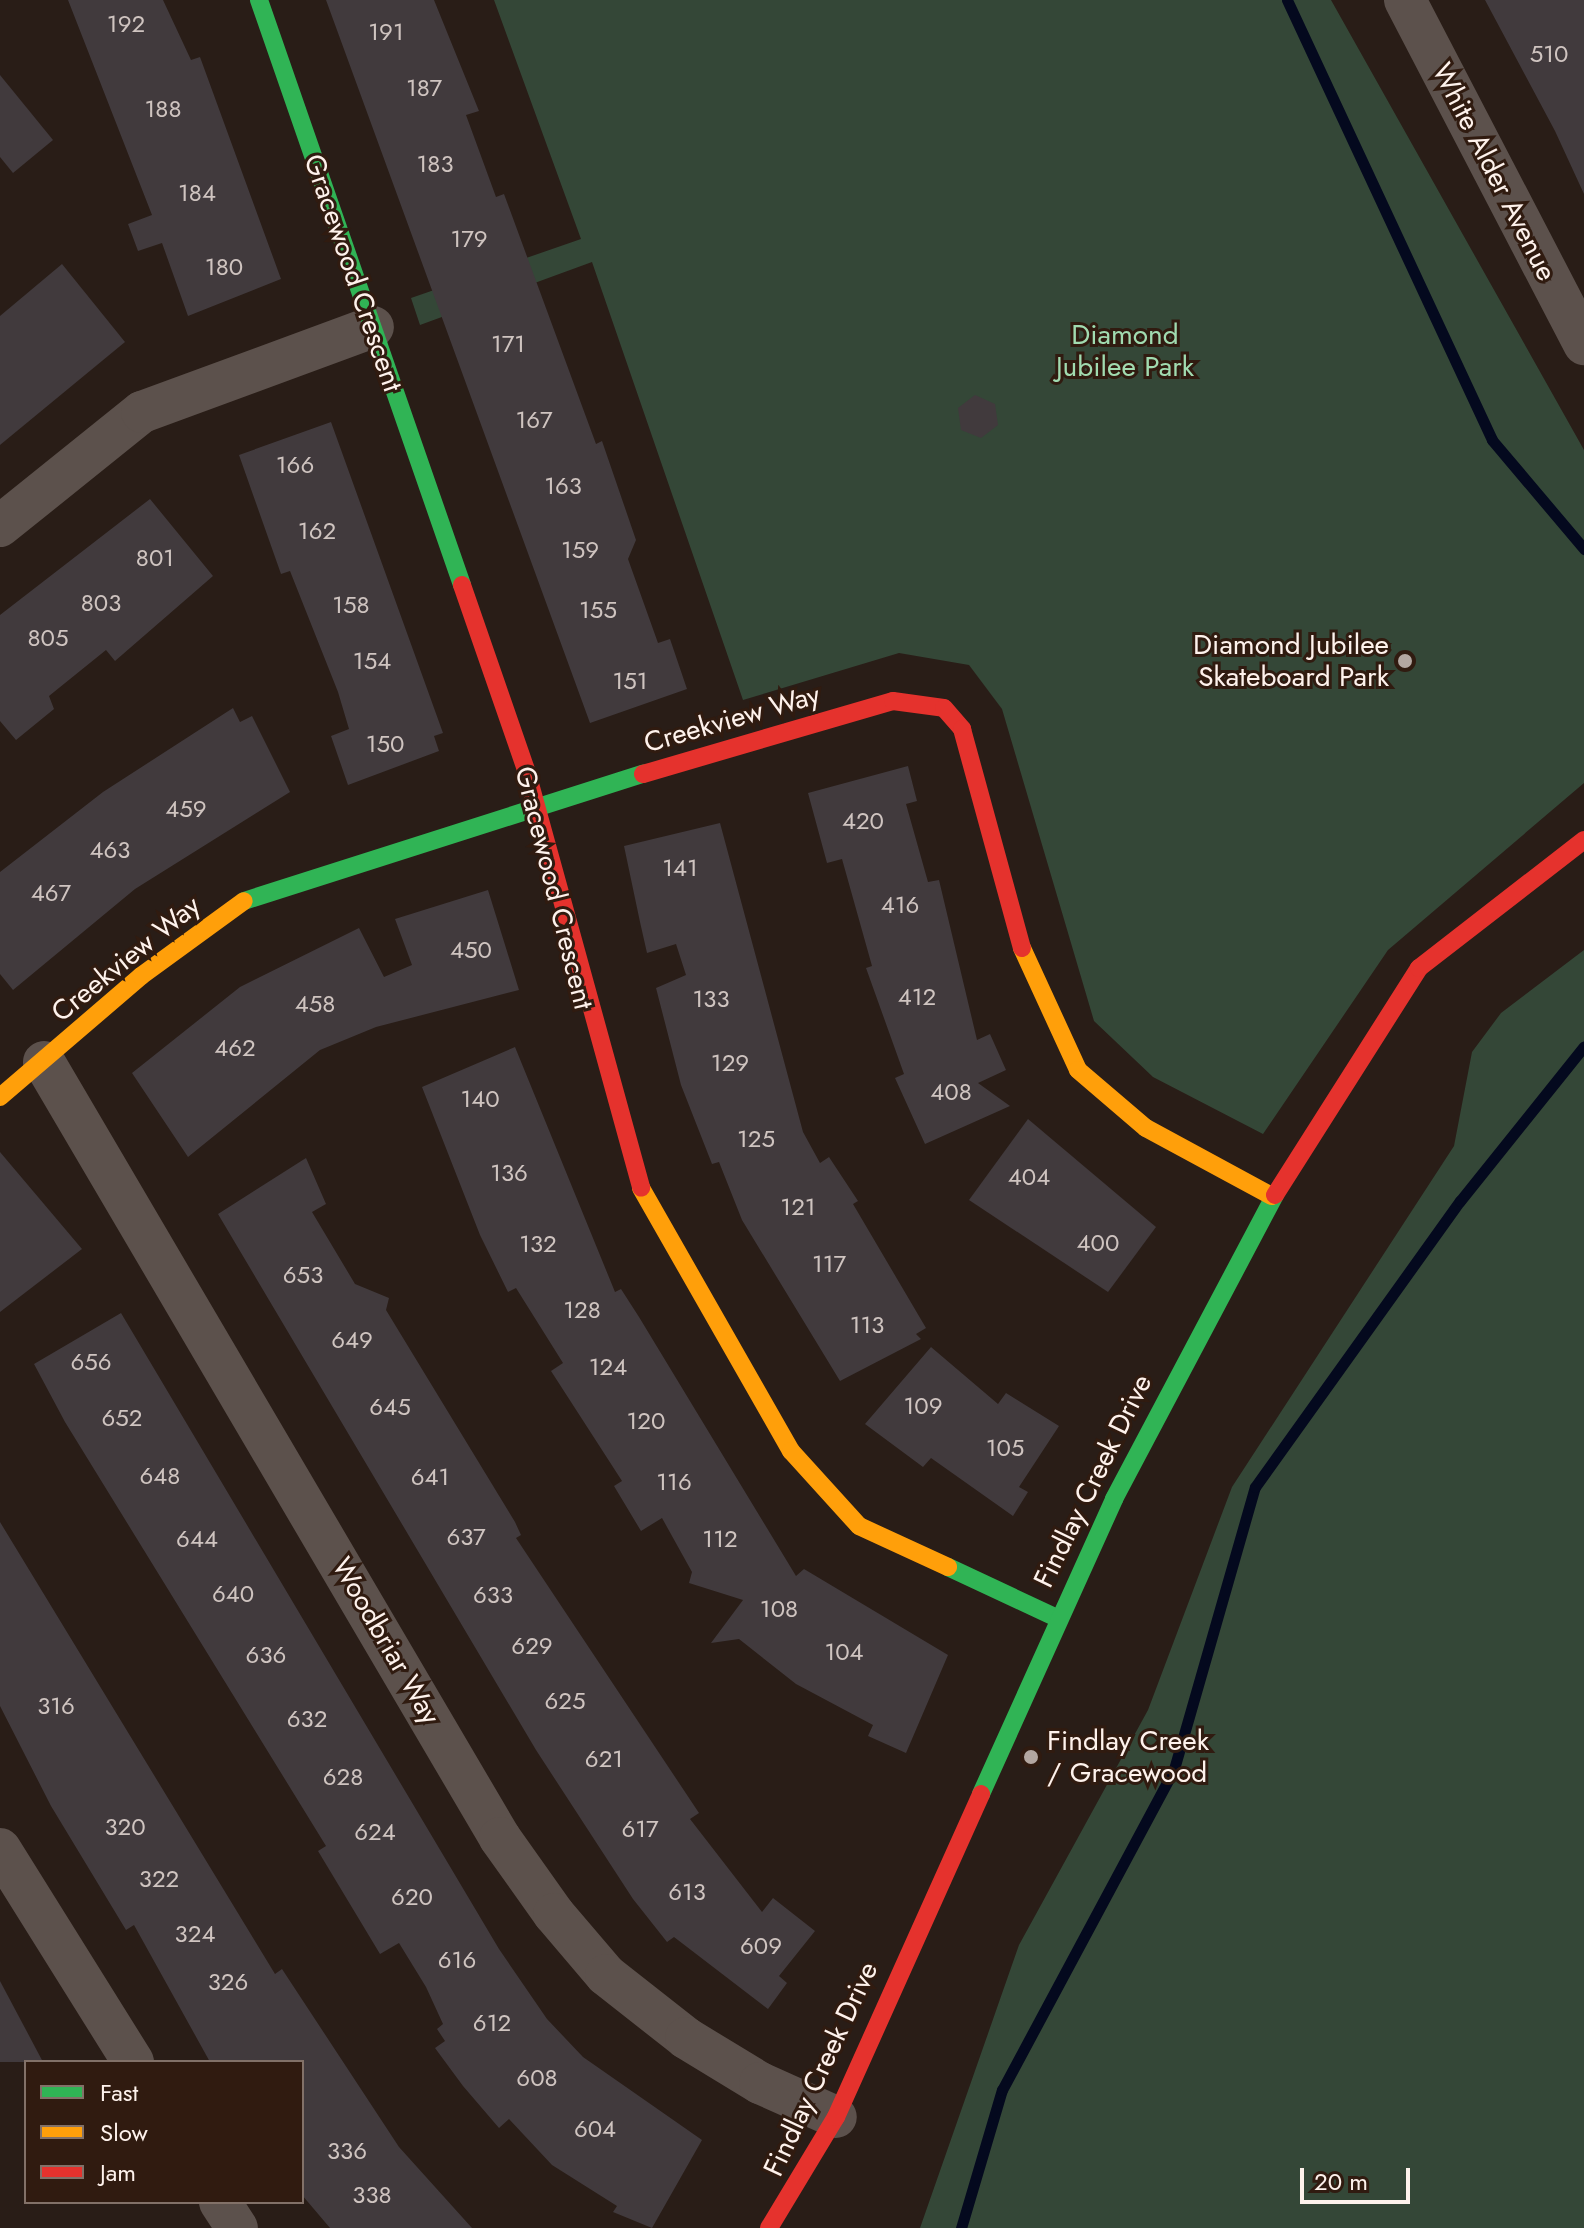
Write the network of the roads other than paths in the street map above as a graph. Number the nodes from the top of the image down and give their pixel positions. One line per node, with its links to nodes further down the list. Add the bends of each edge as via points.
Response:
1 (259, 0): 3 (street, Gracewood Crescent)
2 (1405, 0): 4 (street, White Alder Avenue)
3 (373, 327): 5 (street, via 142,412); 6 (street, Gracewood Crescent)
4 (1584, 344)
5 (0, 526)
6 (537, 804): 8 (street, Creekview Way, via 257,892 141,976); 10 (street, Creekview Way, via 893,701 944,708 977,769 1029,974 1078,1070 1146,1128); 11 (street, Gracewood Crescent, via 631,1170 791,1451 859,1526)
7 (1584, 840): 10 (street, Findlay Creek Drive, via 1419,968)
8 (44, 1062): 9 (street, Creekview Way); 14 (street, Woodbriar Way, via 500,1838 554,1914 606,1975 686,2038 760,2083)
9 (0, 1097)
10 (1272, 1196): 11 (street, Findlay Creek Drive)
11 (1057, 1618): 14 (street, Findlay Creek Drive)
12 (0, 1849): 13 (street)
13 (132, 2060)
14 (836, 2117): 17 (street, Findlay Creek Drive)
15 (221, 2204): 16 (street)
16 (237, 2228)
17 (769, 2228)

